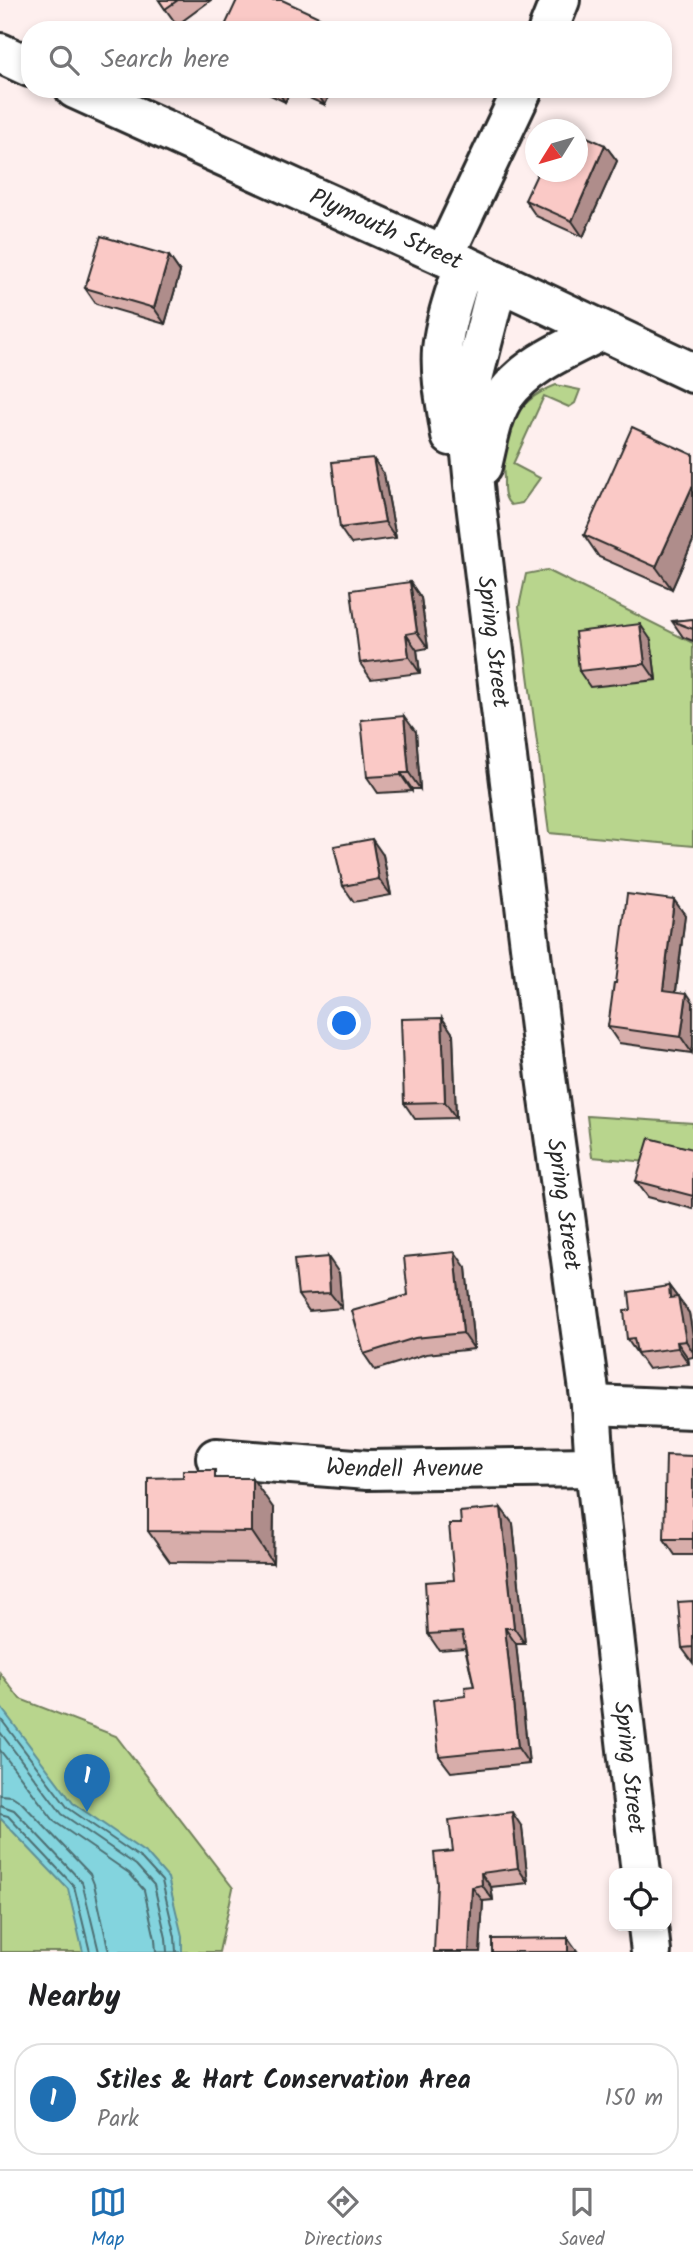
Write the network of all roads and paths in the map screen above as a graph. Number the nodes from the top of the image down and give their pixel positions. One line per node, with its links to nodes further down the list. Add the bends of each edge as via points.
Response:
1 (560, 0): 2 (street)
2 (552, 21)
3 (0, 54): 4 (street)
4 (21, 63)
5 (95, 98): 7 (street, Plymouth Street)
6 (519, 98): 7 (street, Spring Street)
7 (454, 261): 8 (street, Plymouth Street); 12 (street, Spring Street, via 442,351 443,383 452,443)
8 (498, 281): 9 (street, Plymouth Street); 11 (street, Spring Street, via 469,394)
9 (601, 331): 10 (street, Plymouth Street); 11 (street, via 543,362 505,395 495,415)
10 (693, 373)
11 (475, 495): 12 (street, Spring Street)
12 (479, 536): 13 (street, Spring Street)
13 (591, 1405): 14 (street); 16 (street, Spring Street)
14 (693, 1409)
15 (216, 1458): 16 (street, Wendell Avenue, via 367,1470)
16 (596, 1467): 17 (street, Spring Street)
17 (640, 1868)
18 (649, 1931): 19 (street)
19 (651, 1952)

